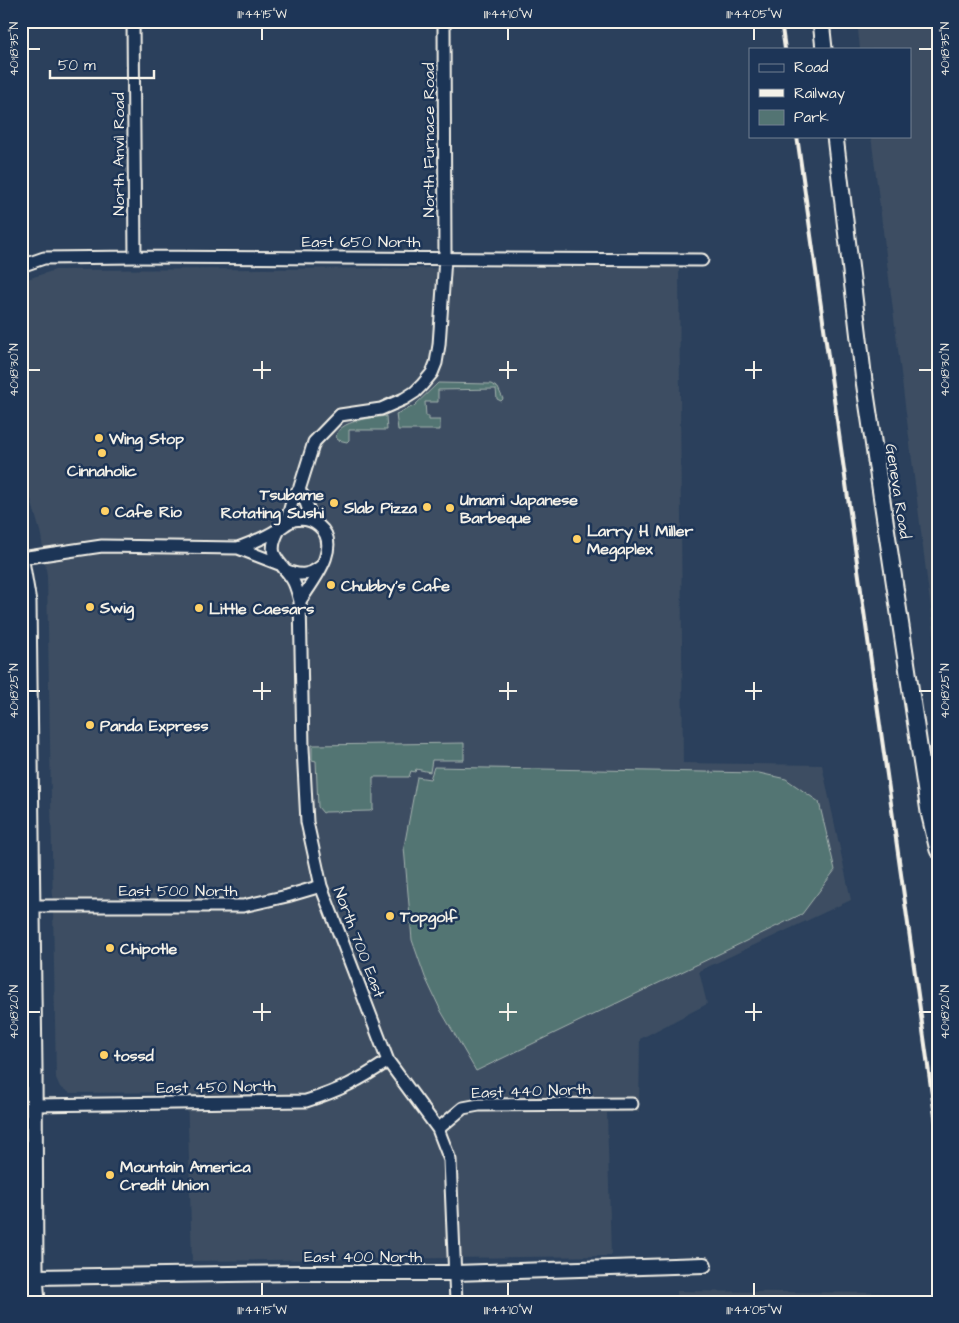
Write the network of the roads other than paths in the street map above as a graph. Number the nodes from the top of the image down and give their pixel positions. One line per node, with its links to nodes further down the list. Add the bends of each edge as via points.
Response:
1 (133, 21): 6 (street, North Anvil Road)
2 (444, 21): 7 (street, North Furnace Road)
3 (821, 21): 4 (main road)
4 (824, 48)
5 (835, 138): 18 (main road, Geneva Road, via 866,391 929,812)
6 (135, 257): 7 (street, East 650 North); 9 (street, East 650 North, via 44,258)
7 (445, 258): 8 (street, East 650 North); 10 (street, via 440,345 432,373 415,392 392,405 340,415 314,442)
8 (702, 260)
9 (21, 266)
10 (300, 490): 11 (street); 12 (street, via 294,495)
11 (313, 522): 12 (street, via 295,520); 15 (street, via 321,527 329,544)
12 (282, 526): 13 (street); 16 (street, via 274,538 273,547 274,556)
13 (238, 548): 14 (street, via 102,546); 16 (street)
14 (21, 560): 20 (main road, via 28,602)
15 (324, 562): 16 (street, via 318,569 302,575); 17 (street)
16 (282, 567): 17 (street, via 293,581)
17 (300, 601): 19 (street, North 700 East, via 302,748 307,822)
18 (938, 850)
19 (321, 886): 20 (street, East 500 North, via 243,906); 21 (street, North 700 East)
20 (32, 906): 23 (main road)
21 (388, 1061): 23 (street, East 450 North, via 351,1085 306,1101); 24 (street, North 700 East)
22 (632, 1104): 24 (street, East 440 North, via 479,1105 462,1108)
23 (34, 1105): 27 (main road)
24 (438, 1129): 26 (street, North 700 East, via 450,1160)
25 (704, 1265): 26 (street, East 400 North)
26 (454, 1273): 27 (street, East 400 North); 29 (street, North 700 East)
27 (28, 1277): 28 (main road)
28 (37, 1302)
29 (456, 1302)

